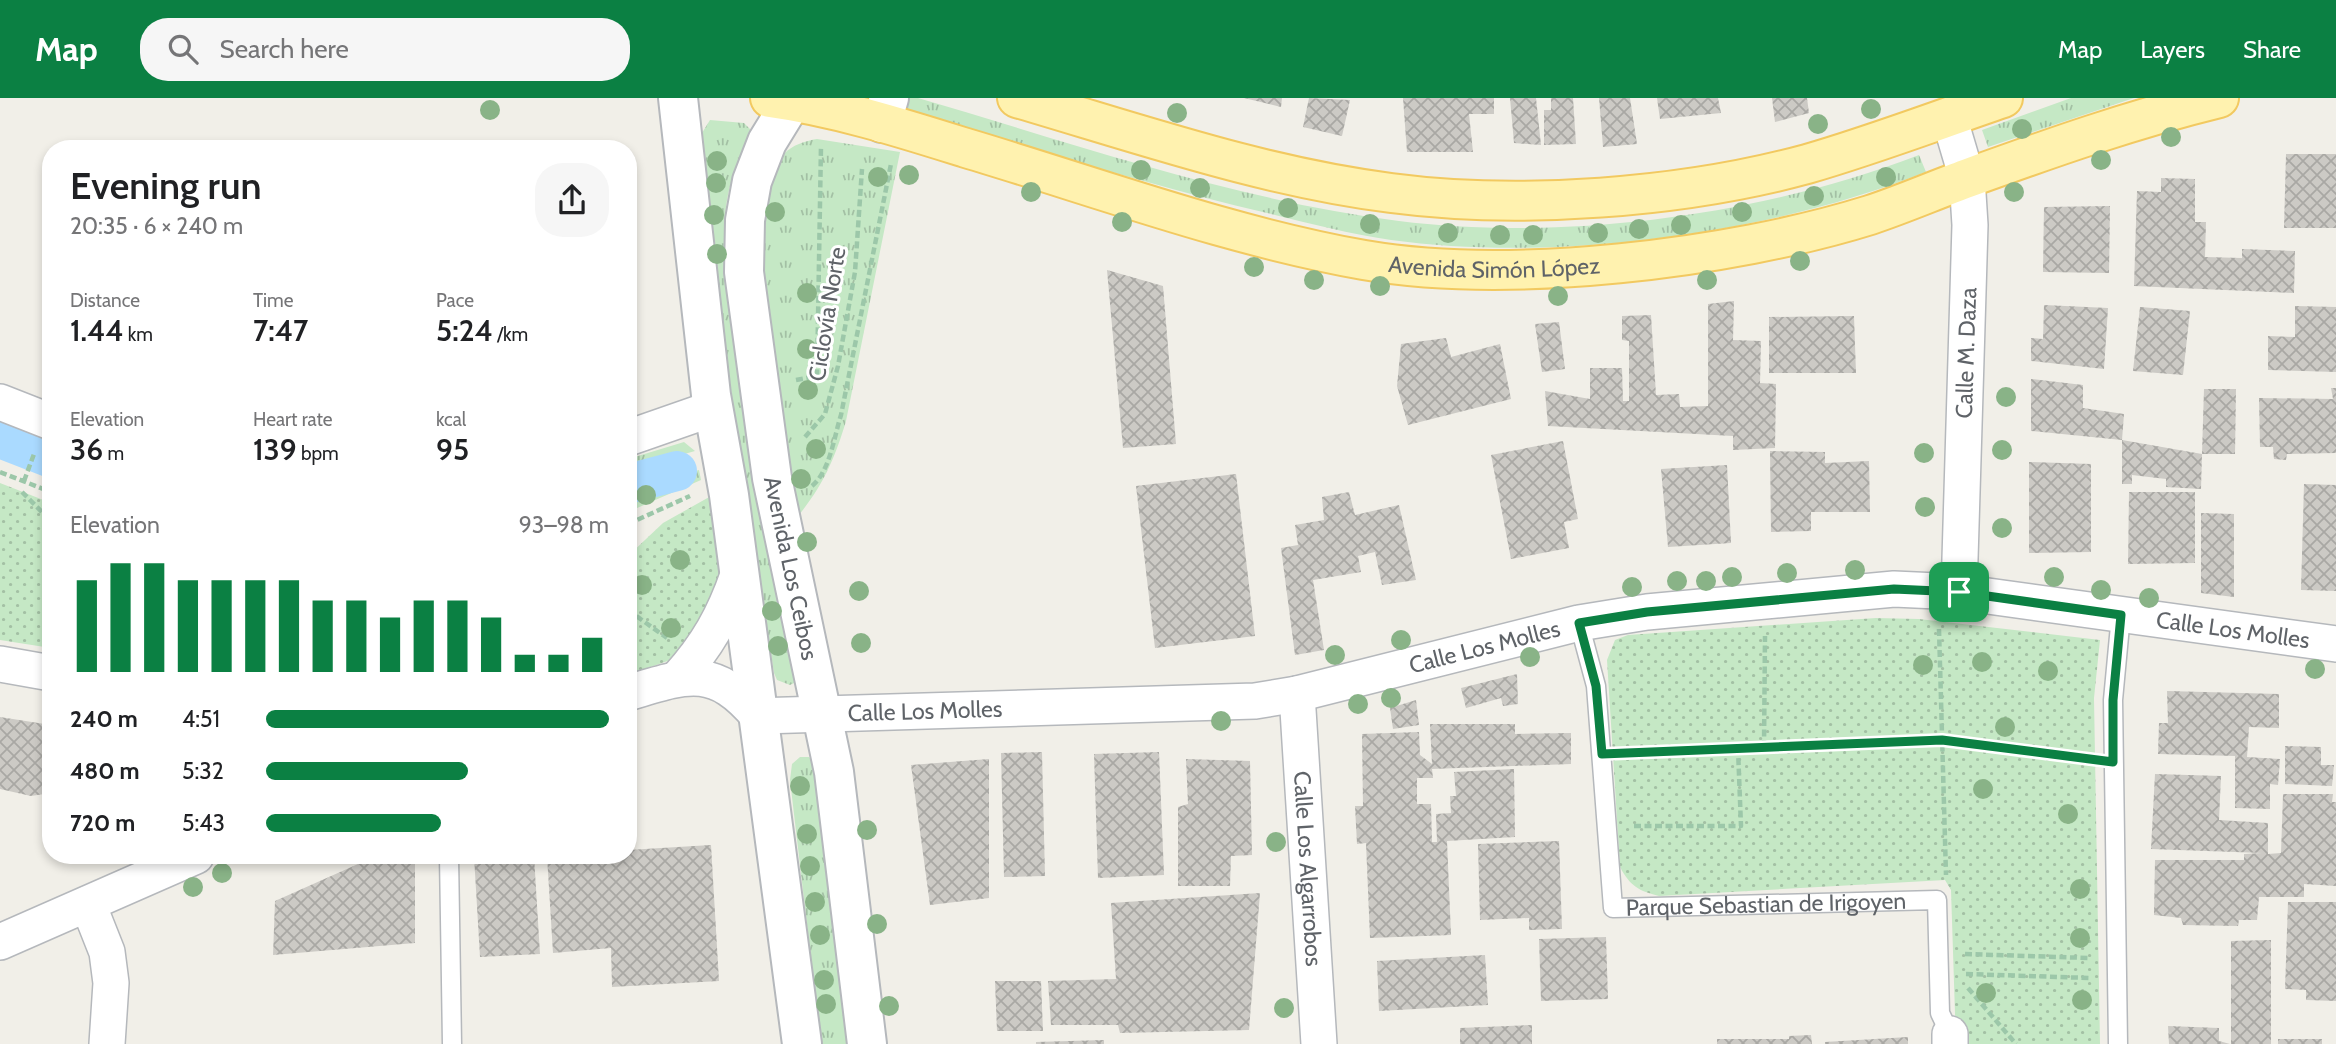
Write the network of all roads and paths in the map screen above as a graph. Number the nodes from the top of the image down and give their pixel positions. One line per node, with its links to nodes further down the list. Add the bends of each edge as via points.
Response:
1 (678, 98): 13 (street, Avenida Los Ceibos)
2 (1017, 98): 6 (main road, via 1307,179 1467,200 1626,194 1719,182 1805,164)
3 (2003, 98): 6 (main road)
4 (2219, 98): 10 (main road, Avenida Simón López, via 2141,117)
5 (786, 99): 7 (main road, Avenida Simón López); 39 (street, Avenida Los Ceibos, via 752,181 744,272 770,464)
6 (1949, 117): 10 (street, Calle M. Daza)
7 (888, 126): 10 (main road, Avenida Simón López, via 1280,243 1433,267 1603,263 1801,235); 21 (path, via 841,415 819,480)
8 (821, 145): 11 (path, via 817,376)
9 (862, 169): 16 (path, Ciclovía Norte, via 855,272 831,396 825,414)
10 (1966, 178): 27 (street, Calle M. Daza, via 1970,225)
11 (793, 380)
12 (0, 402): 14 (street)
13 (714, 408): 15 (street); 26 (street, Avenida Los Ceibos)
14 (42, 418)
15 (637, 435)
16 (799, 443)
17 (0, 471): 19 (path)
18 (27, 472): 19 (path)
19 (24, 481): 20 (path)
20 (42, 488)
21 (810, 488)
22 (22, 492): 24 (path)
23 (697, 492): 25 (path)
24 (42, 512)
25 (637, 521)
26 (738, 575): 34 (street, via 702,652); 40 (street, Avenida Los Ceibos)
27 (1959, 592): 28 (street, Calle Los Molles); 30 (street, Calle Los Molles, via 1894,589 1647,612)
28 (2121, 615): 33 (street, Calle Los Molles); 45 (lane)
29 (637, 620): 34 (path)
30 (1579, 623): 38 (street, Calle Los Molles); 44 (lane, Parque Sebastian de Irigoyen, via 1596,686)
31 (1939, 629): 41 (path)
32 (1765, 632): 42 (path)
33 (2336, 644)
34 (676, 661): 37 (street); 40 (street, via 738,692)
35 (0, 664): 36 (street)
36 (42, 671)
37 (637, 687)
38 (1297, 694): 39 (street, Calle Los Molles, via 1255,701); 62 (street, Calle Los Algarrobos)
39 (824, 715): 40 (street, Calle Los Molles); 61 (street, Avenida Los Ceibos)
40 (758, 716): 60 (street, Avenida Los Ceibos)
41 (1942, 740): 42 (path); 45 (path); 49 (path)
42 (1764, 747): 43 (path)
43 (1738, 749): 44 (path); 46 (path, via 1741,826)
44 (1602, 754): 57 (lane, Parque Sebastian de Irigoyen, via 1613,908 1937,900 1940,1013)
45 (2113, 762): 53 (lane)
46 (1624, 826)
47 (178, 864): 50 (street)
48 (449, 864): 59 (lane)
49 (1945, 875)
50 (88, 904): 51 (street); 58 (street, via 107,951 111,983)
51 (0, 942)
52 (1957, 954): 53 (path)
53 (2116, 959): 55 (lane)
54 (1958, 974): 55 (path)
55 (2117, 979): 64 (lane)
56 (1966, 986): 63 (path)
57 (1950, 1039)
58 (107, 1044)
59 (452, 1044)
60 (802, 1044)
61 (867, 1044)
62 (1319, 1044)
63 (2016, 1044)
64 (2118, 1044)

